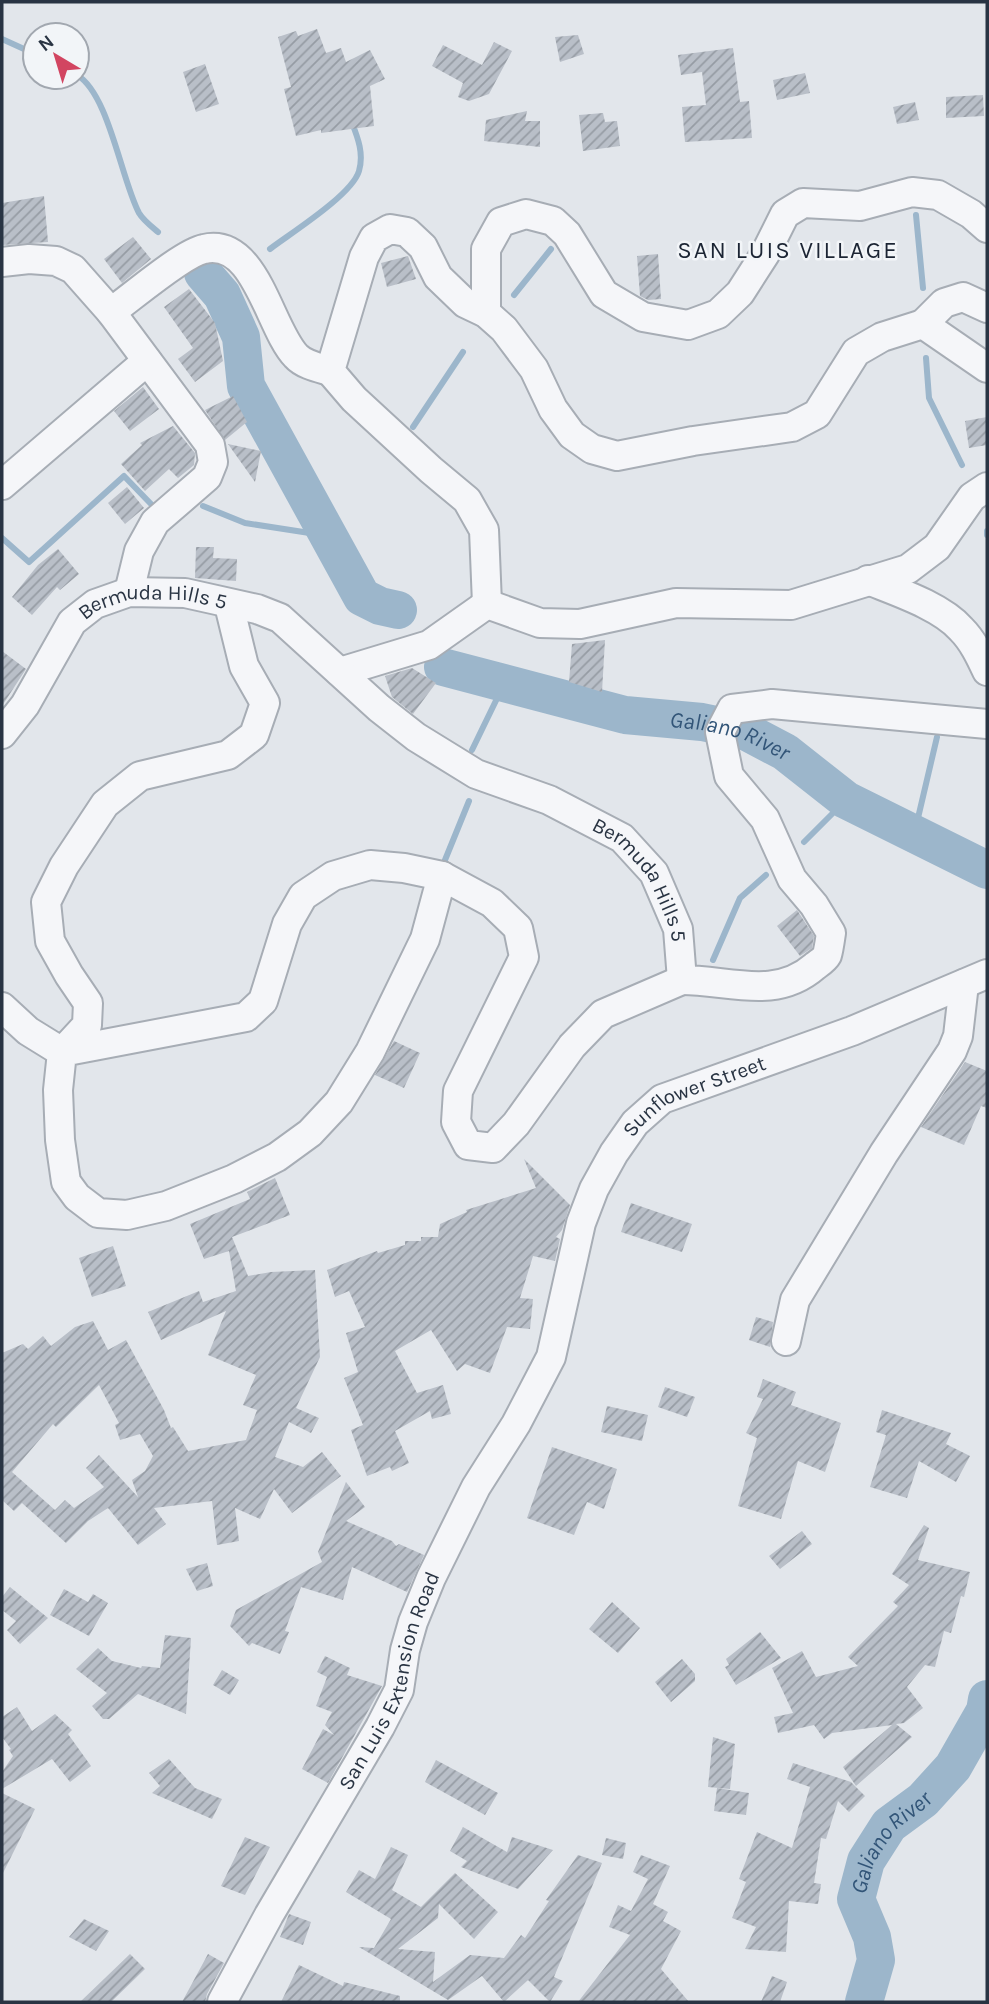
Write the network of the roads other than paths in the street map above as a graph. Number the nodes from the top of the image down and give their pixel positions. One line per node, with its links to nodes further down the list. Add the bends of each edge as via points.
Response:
1 (987, 228): 5 (street, via 938,195 912,192 860,206 803,204 785,214 740,293 718,314 688,325 643,317 604,294 567,234 552,221 526,214 501,222 486,249)
2 (2, 262): 4 (street, via 56,261 73,270)
3 (987, 308): 6 (street, via 964,297 944,303)
4 (111, 313): 7 (street); 9 (street, via 188,256 224,248 255,278 297,359)
5 (486, 313): 6 (street, via 505,329 534,369 572,435 592,449 617,456 792,427 817,414 856,352 882,337); 9 (street, via 465,303 438,277 422,247 407,232 390,229 374,238 364,257)
6 (923, 324): 8 (street)
7 (147, 361): 10 (street); 13 (street, via 209,445 213,462 207,477 155,522 139,551)
8 (987, 368)
9 (330, 370): 14 (street, via 354,399 467,500 484,530)
10 (2, 485)
11 (987, 487): 12 (street, via 972,497 937,547 908,569)
12 (867, 580): 14 (street, via 791,605 676,603 580,624 540,623); 16 (street, via 922,602 960,626)
13 (129, 592): 15 (street, Bermuda Hills 5, via 184,593); 19 (street, Bermuda Hills 5, via 95,604 72,622 25,705)
14 (487, 604): 17 (street, via 429,645)
15 (229, 605): 17 (street, Bermuda Hills 5, via 280,618); 24 (street, via 244,666 265,703 254,735 228,755 140,776 105,804 64,866 46,902 50,940 88,1003 86,1025)
16 (987, 671)
17 (340, 672): 22 (street, Bermuda Hills 5, via 416,737 476,774 549,800 622,838 654,873 678,929)
18 (987, 724): 22 (street, Bermuda Hills 5, via 772,704 726,720 729,776 765,818 792,879 831,933 826,956 806,974 769,988)
19 (2, 734)
20 (442, 876): 22 (street, via 492,903 518,928 524,957 457,1091 456,1122 468,1145 493,1148 572,1046 603,1014); 24 (street, via 370,865 333,876 303,896 287,924 262,1001 246,1017); 24 (street, via 425,939 370,1052 339,1102 310,1133 234,1179 166,1206 127,1215 98,1213 77,1198 66,1182 60,1140)
21 (979, 978): 25 (street, via 951,1051 795,1300); 26 (street, Sunflower Street, via 820,1043 662,1099 647,1110 594,1189 581,1223)
22 (682, 980)
23 (2, 1007): 24 (street, via 28,1031)
24 (62, 1052)
25 (786, 1341)
26 (551, 1357): 27 (street, San Luis Extension Road, via 452,1532 413,1622 399,1690)
27 (222, 2002)

